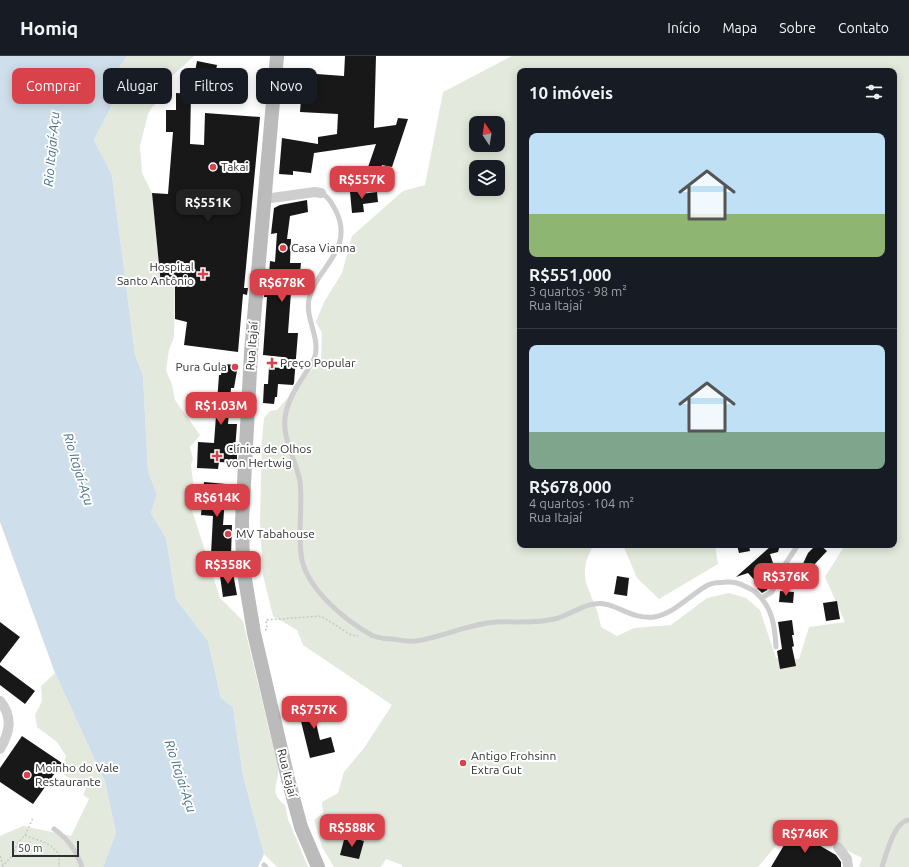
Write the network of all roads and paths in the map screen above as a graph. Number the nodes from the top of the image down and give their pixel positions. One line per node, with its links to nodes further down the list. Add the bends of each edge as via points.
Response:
1 (277, 56): 3 (main road, Rua Itajaí)
2 (321, 193): 3 (street); 7 (lane, via 326,196 338,215 340,243 332,262 310,296 309,312 316,346 315,356 292,395 286,412 285,430 299,479 303,560 310,579 346,619)
3 (264, 199): 20 (main road, Rua Itajaí, via 251,352 242,521 243,567 254,633 288,779 301,827)
4 (796, 548): 5 (lane, via 772,592)
5 (763, 598): 7 (lane, via 747,586 734,582 712,583 670,611 656,617 627,614 606,604 596,603 551,620 476,624 414,641); 8 (lane, via 772,618)
6 (262, 631): 7 (path, via 267,629 266,620 321,616 351,635)
7 (376, 637)
8 (776, 647)
9 (0, 701): 10 (street, via 9,721 9,728)
10 (0, 749)
11 (32, 818): 14 (path)
12 (909, 820): 22 (lane, via 901,823 895,831)
13 (54, 829): 19 (lane, via 71,845)
14 (25, 834): 17 (path, via 13,855); 18 (path, via 52,846 59,854)
15 (838, 847): 21 (street, via 847,859)
16 (0, 856): 17 (path)
17 (3, 866)
18 (60, 867)
19 (82, 867)
20 (318, 867)
21 (848, 867)
22 (882, 867)

